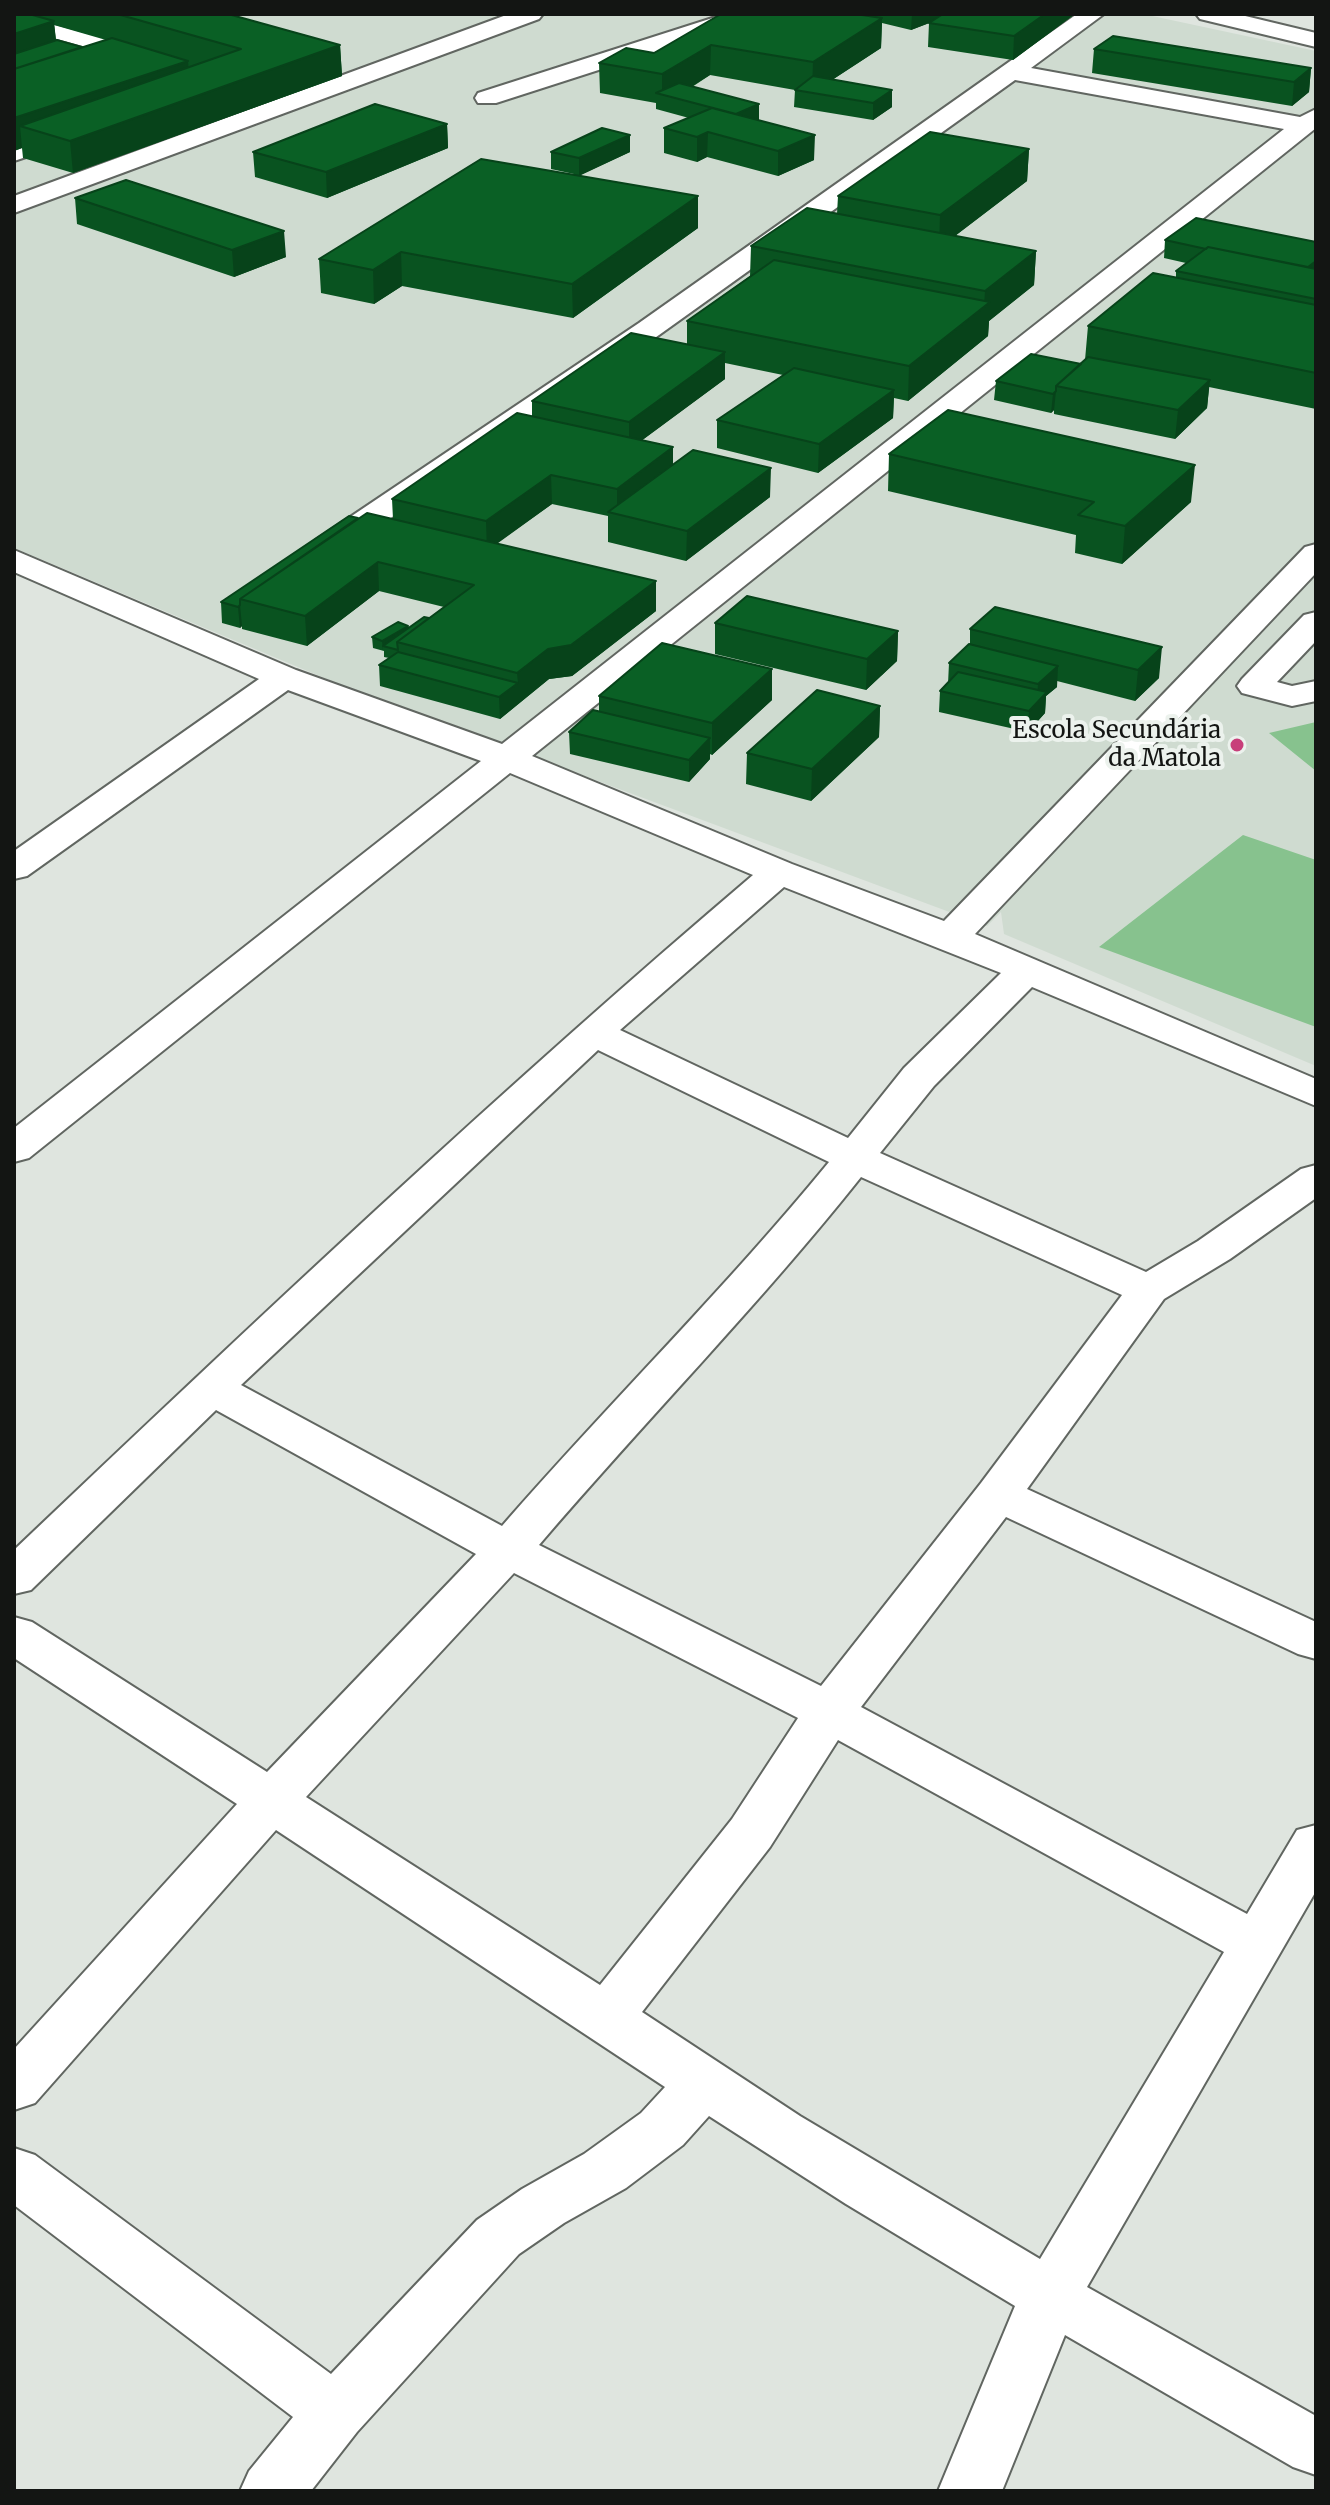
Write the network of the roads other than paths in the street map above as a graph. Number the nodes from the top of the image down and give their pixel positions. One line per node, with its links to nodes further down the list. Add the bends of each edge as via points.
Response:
1 (531, 14): 15 (main road)
2 (749, 14): 11 (main road)
3 (1092, 14): 10 (main road)
4 (1299, 14): 6 (main road)
5 (1217, 15): 8 (main road)
6 (1316, 18)
7 (14, 20): 9 (main road)
8 (1316, 40)
9 (174, 65)
10 (1011, 72): 12 (main road); 17 (main road, via 649,329)
11 (487, 98)
12 (1310, 121): 22 (main road)
13 (102, 124): 14 (main road)
14 (14, 153)
15 (14, 205)
16 (14, 560): 20 (main road, via 206,629)
17 (306, 562)
18 (1312, 565): 25 (main road)
19 (1316, 622): 21 (main road, via 1254,686 1292,696)
20 (284, 677): 22 (main road); 23 (main road)
21 (1316, 691)
22 (506, 758): 24 (main road); 29 (main road)
23 (14, 868)
24 (779, 872): 25 (main road); 27 (main road)
25 (950, 937): 26 (main road)
26 (1026, 971): 28 (main road); 30 (main road, via 919,1077)
27 (593, 1032): 30 (main road); 33 (main road)
28 (1316, 1094)
29 (14, 1149)
30 (853, 1157): 32 (main road); 35 (main road, via 809,1214)
31 (1316, 1178): 32 (main road)
32 (1148, 1290): 34 (main road)
33 (211, 1388): 35 (main road); 36 (main road)
34 (998, 1494): 38 (main road); 39 (main road)
35 (508, 1550): 39 (main road); 40 (main road)
36 (14, 1578)
37 (14, 1634): 40 (main road)
38 (1316, 1642)
39 (829, 1712): 42 (main road); 43 (main road, via 751,1833)
40 (272, 1800): 43 (main road); 45 (main road)
41 (1316, 1844): 42 (main road)
42 (1256, 1944): 47 (main road)
43 (606, 2017): 44 (main road)
44 (702, 2084): 47 (main road); 48 (main road, via 662,2129 498,2237)
45 (14, 2087)
46 (14, 2172): 48 (main road)
47 (1050, 2296): 49 (main road); 51 (main road)
48 (335, 2413): 50 (main road)
49 (1316, 2448)
50 (272, 2491)
51 (970, 2491)

